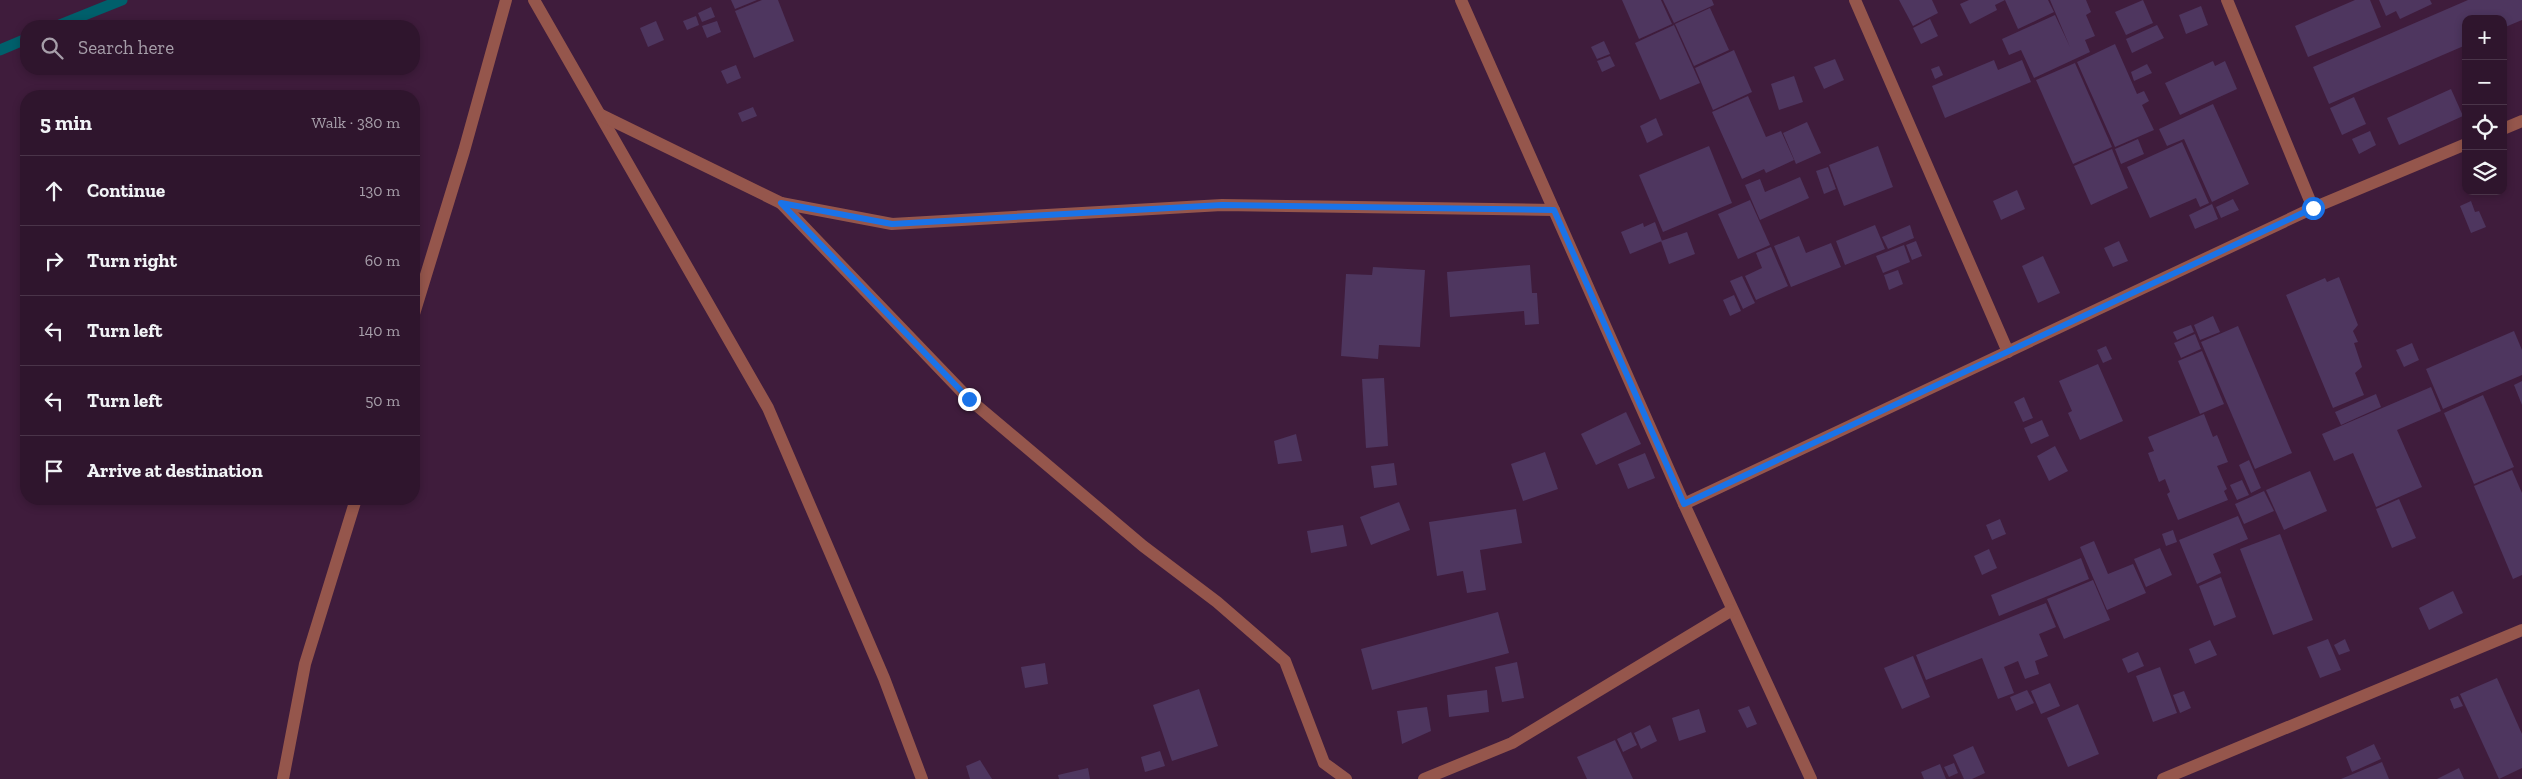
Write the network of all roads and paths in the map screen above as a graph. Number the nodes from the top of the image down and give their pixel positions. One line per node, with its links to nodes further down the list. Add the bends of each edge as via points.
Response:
1 (506, 0): 13 (street)
2 (534, 0): 6 (street)
3 (1461, 0): 12 (street)
4 (1855, 0): 14 (street)
5 (2227, 0): 11 (street)
6 (601, 115): 10 (street); 20 (street, via 768,408 884,678)
7 (2522, 121): 8 (street)
8 (2507, 127)
9 (2462, 146): 11 (street)
10 (781, 203): 12 (street, via 892,224 1222,205); 21 (street, via 969,399 1285,661 1324,763)
11 (2313, 208): 14 (street)
12 (1554, 210): 15 (street)
13 (420, 295)
14 (2008, 352): 15 (street)
15 (1684, 504): 17 (street)
16 (354, 505): 19 (street, via 305,664)
17 (1732, 610): 22 (street, via 1512,743); 23 (street)
18 (2522, 630): 24 (street)
19 (282, 779)
20 (922, 779)
21 (1346, 779)
22 (1424, 779)
23 (1811, 779)
24 (2163, 779)

